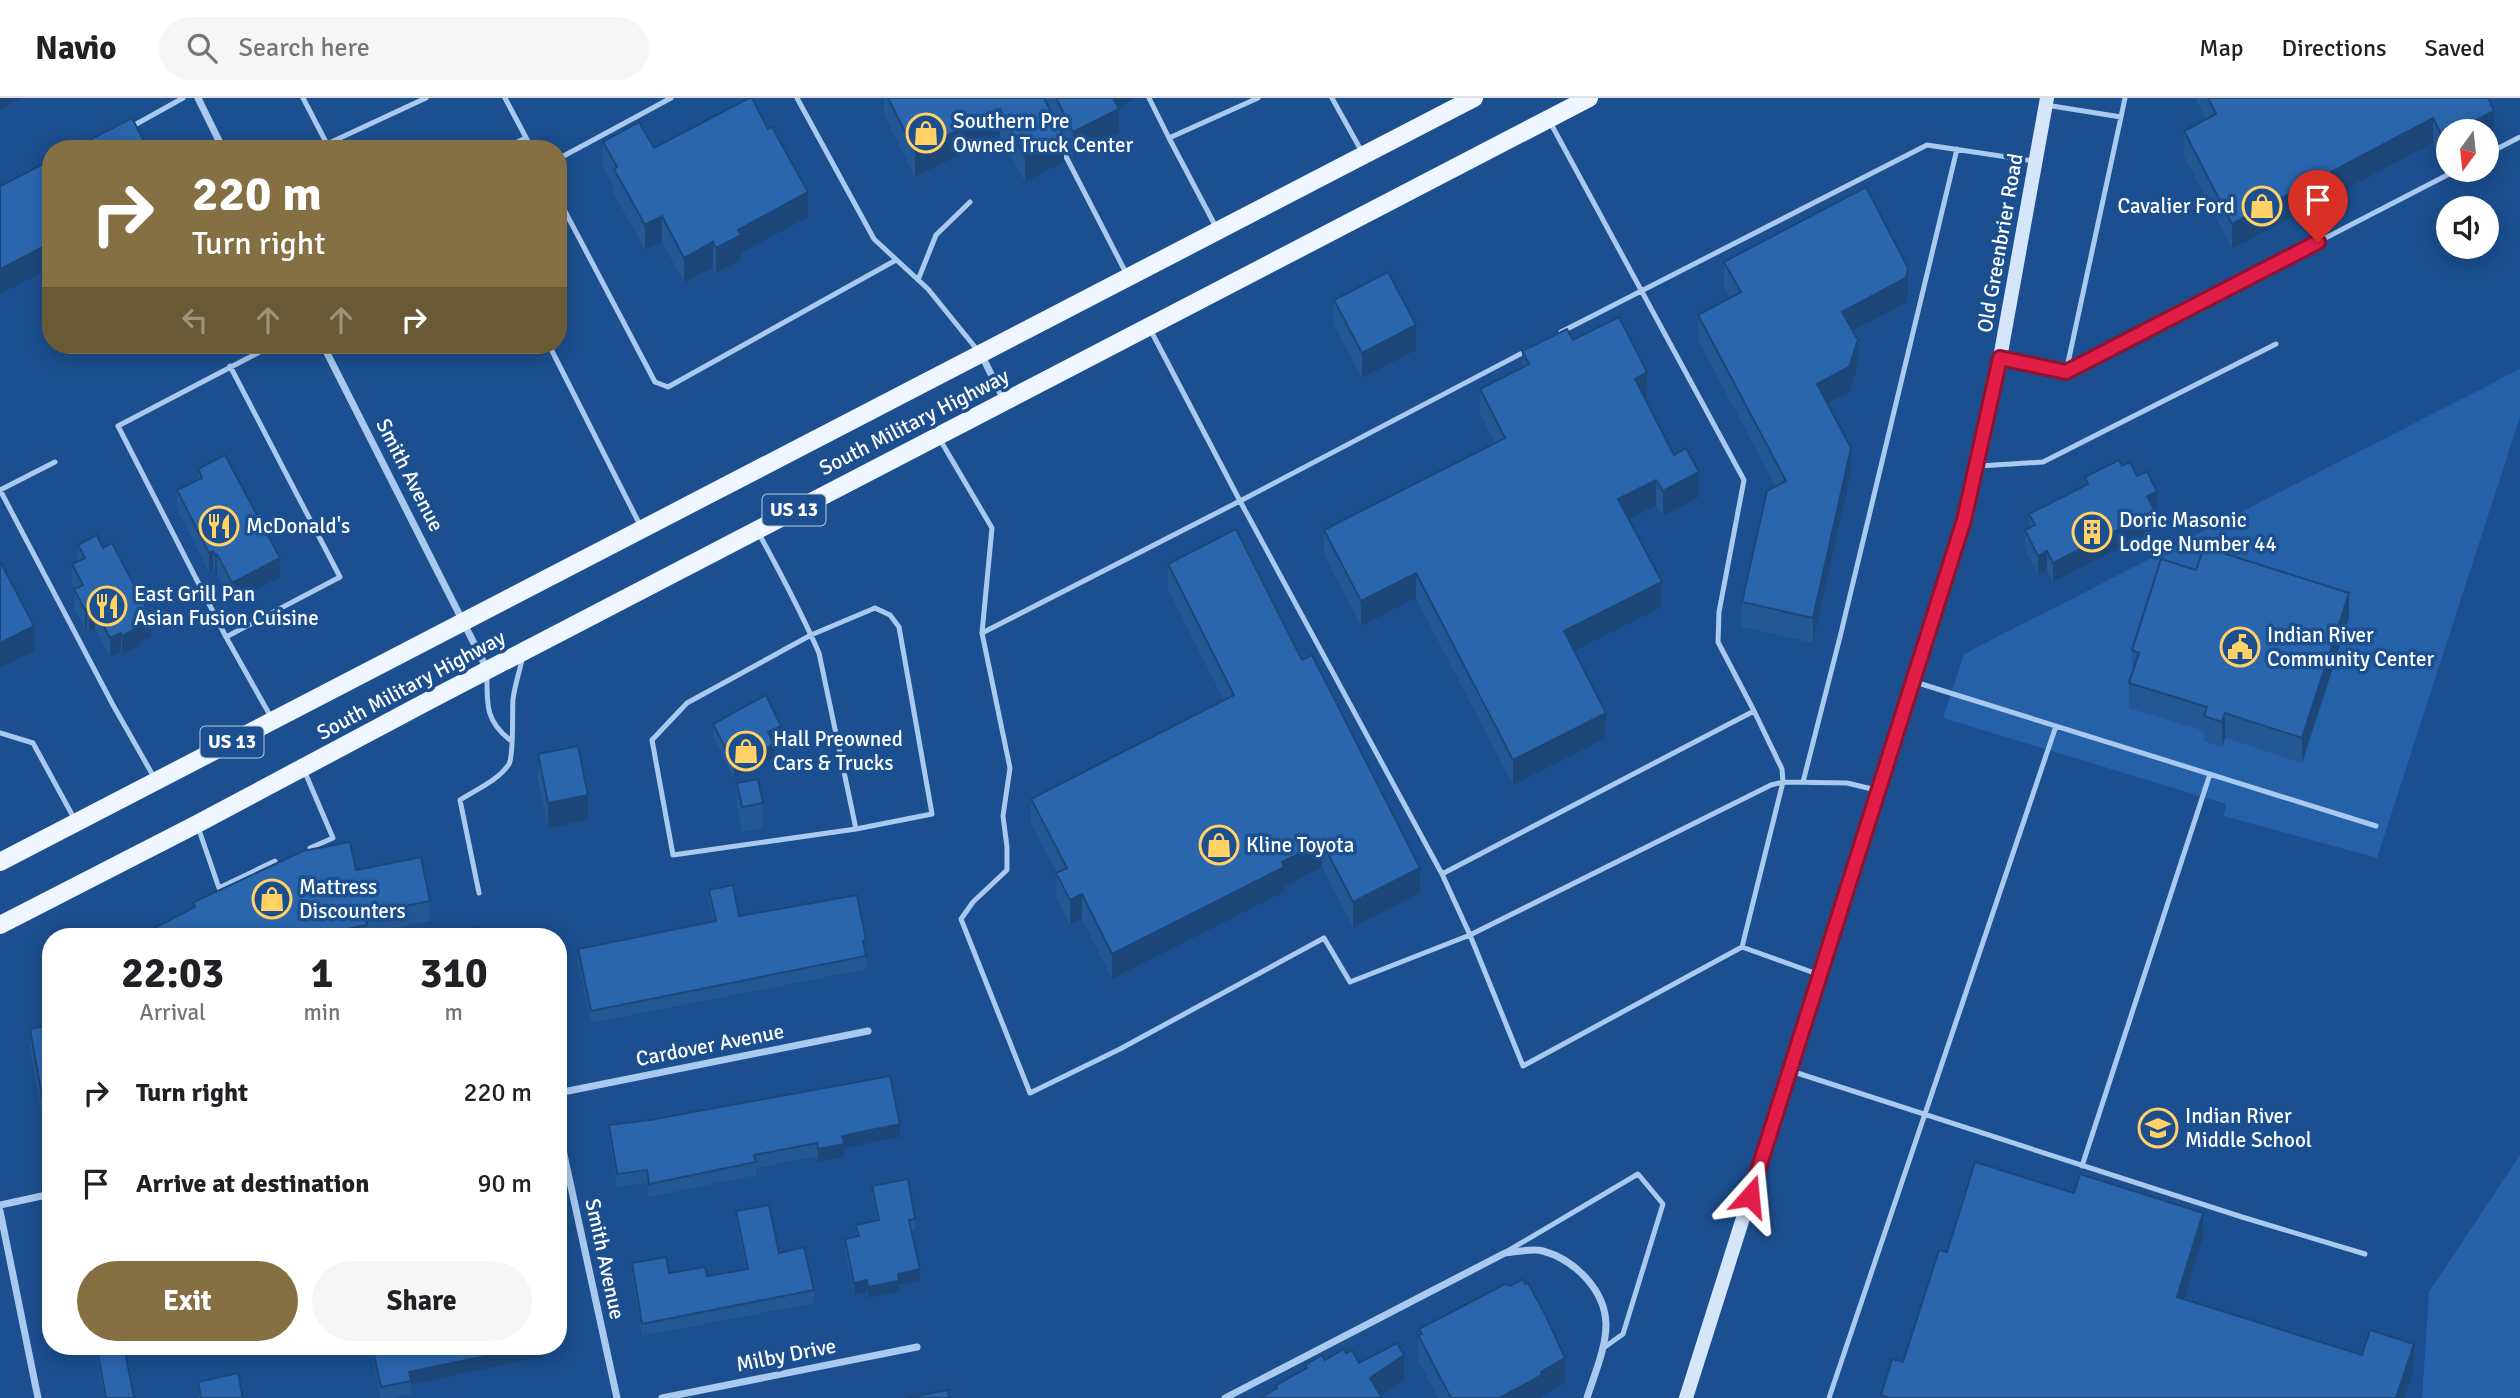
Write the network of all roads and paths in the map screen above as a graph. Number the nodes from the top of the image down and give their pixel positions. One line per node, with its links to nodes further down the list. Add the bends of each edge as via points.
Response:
1 (183, 98): 17 (lane)
2 (198, 98): 22 (street)
3 (303, 98): 23 (lane)
4 (426, 98): 24 (lane)
5 (505, 98): 19 (lane)
6 (671, 98): 28 (lane)
7 (797, 98): 35 (lane, via 874,239)
8 (1149, 98): 21 (lane)
9 (1258, 98): 21 (lane)
10 (1332, 98): 29 (lane)
11 (1474, 98): 29 (main road, South Military Highway / US 13)
12 (1589, 98): 16 (main road, South Military Highway / US 13)
13 (2125, 98): 15 (lane)
14 (2046, 101): 15 (lane); 30 (street, Old Greenbrier Road)
15 (2121, 117): 49 (lane)
16 (1549, 119): 38 (lane); 39 (main road, South Military Highway / US 13)
17 (126, 130)
18 (2520, 137): 26 (lane)
19 (526, 138): 25 (lane)
20 (1057, 138): 36 (lane)
21 (1169, 138): 34 (lane)
22 (219, 140)
23 (325, 140)
24 (336, 140)
25 (522, 140)
26 (2499, 148)
27 (1957, 149): 30 (lane); 38 (lane, via 1927,145); 74 (lane)
28 (567, 154)
29 (1364, 155): 34 (main road, South Military Highway / US 13)
30 (2037, 162): 47 (street, Old Greenbrier Road)
31 (2436, 181): 49 (lane)
32 (970, 202): 37 (lane, via 936,235)
33 (567, 215): 35 (lane, via 655,382 668,387)
34 (1218, 231): 36 (main road, South Military Highway / US 13)
35 (896, 260): 37 (lane)
36 (1129, 277): 46 (main road, South Military Highway / US 13)
37 (918, 280): 46 (lane)
38 (1642, 290): 40 (lane); 65 (lane, via 1744,480 1719,612 1718,642)
39 (1149, 326): 50 (main road, South Military Highway / US 13); 55 (lane)
40 (1556, 335)
41 (2276, 344): 53 (lane, via 2043,462)
42 (1532, 348): 55 (lane)
43 (255, 354): 48 (lane)
44 (328, 354): 58 (street, Smith Avenue)
45 (554, 354): 56 (lane)
46 (981, 354): 50 (street); 56 (main road, South Military Highway / US 13)
47 (2000, 358): 49 (lane); 53 (street, Old Greenbrier Road)
48 (230, 366): 61 (lane, via 118,426); 61 (lane, via 341,577)
49 (2066, 372)
50 (1005, 400): 51 (main road, South Military Highway / US 13)
51 (937, 435): 57 (main road, South Military Highway / US 13); 59 (lane, via 992,528)
52 (55, 462): 54 (lane)
53 (1976, 466): 64 (street, Old Greenbrier Road, via 1964,520)
54 (0, 490): 72 (lane)
55 (1240, 502): 59 (lane); 83 (lane)
56 (642, 529): 58 (main road, South Military Highway / US 13)
57 (757, 530): 60 (lane); 62 (main road, South Military Highway / US 13)
58 (465, 621): 63 (street); 66 (main road, South Military Highway / US 13)
59 (982, 633): 86 (lane, via 1010,768 1003,816 1007,870 961,919 1030,1093 1324,938 1350,982)
60 (811, 635): 79 (lane, via 819,653); 79 (lane, via 875,608 890,615 899,628 932,814); 79 (lane, via 687,703 652,740 673,855)
61 (226, 636): 66 (lane)
62 (524, 651): 63 (main road, South Military Highway / US 13); 69 (lane)
63 (488, 670): 69 (lane, via 489,712 497,729); 70 (main road, South Military Highway / US 13)
64 (1913, 681): 67 (lane); 75 (street, Old Greenbrier Road)
65 (1754, 711): 73 (lane, via 1782,769); 83 (lane)
66 (273, 721): 72 (main road, South Military Highway / US 13)
67 (2056, 726): 71 (lane); 92 (lane)
68 (0, 733): 76 (lane, via 33,743)
69 (510, 740): 84 (lane, via 509,764 460,800)
70 (303, 768): 77 (main road, South Military Highway / US 13); 80 (lane, via 333,838)
71 (2210, 774): 78 (lane); 93 (lane)
72 (157, 781): 76 (main road, South Military Highway / US 13)
73 (1783, 782): 74 (lane); 86 (lane); 87 (lane)
74 (1803, 782): 75 (lane, via 1847,783)
75 (1879, 791): 88 (street, Old Greenbrier Road)
76 (77, 823): 82 (main road, South Military Highway / US 13)
77 (198, 824): 81 (lane, via 219,888); 85 (main road, South Military Highway / US 13)
78 (2376, 826)
79 (856, 829)
80 (310, 848)
81 (275, 861)
82 (0, 862)
83 (1443, 874): 86 (lane)
84 (479, 893)
85 (0, 925)
86 (1470, 935): 87 (lane, via 1523,1066)
87 (1742, 947): 88 (lane)
88 (1821, 975): 90 (street, Old Greenbrier Road)
89 (868, 1031): 91 (street, Cardover Avenue)
90 (1791, 1071): 92 (lane); 107 (street, Old Greenbrier Road)
91 (567, 1091)
92 (1923, 1114): 93 (lane); 108 (lane)
93 (2082, 1166): 99 (lane)
94 (567, 1168): 103 (street, Smith Avenue)
95 (42, 1196): 96 (street)
96 (0, 1205)
97 (0, 1211): 102 (street)
98 (1505, 1253): 101 (street, via 1541,1251 1570,1263 1597,1289 1606,1323); 101 (lane, via 1638,1174 1663,1204 1623,1334); 105 (street)
99 (2365, 1254)
100 (916, 1347): 104 (street, Milby Drive)
101 (1602, 1349): 106 (street)
102 (38, 1398)
103 (617, 1398)
104 (662, 1398)
105 (1224, 1398)
106 (1587, 1398)
107 (1686, 1398)
108 (1829, 1398)

